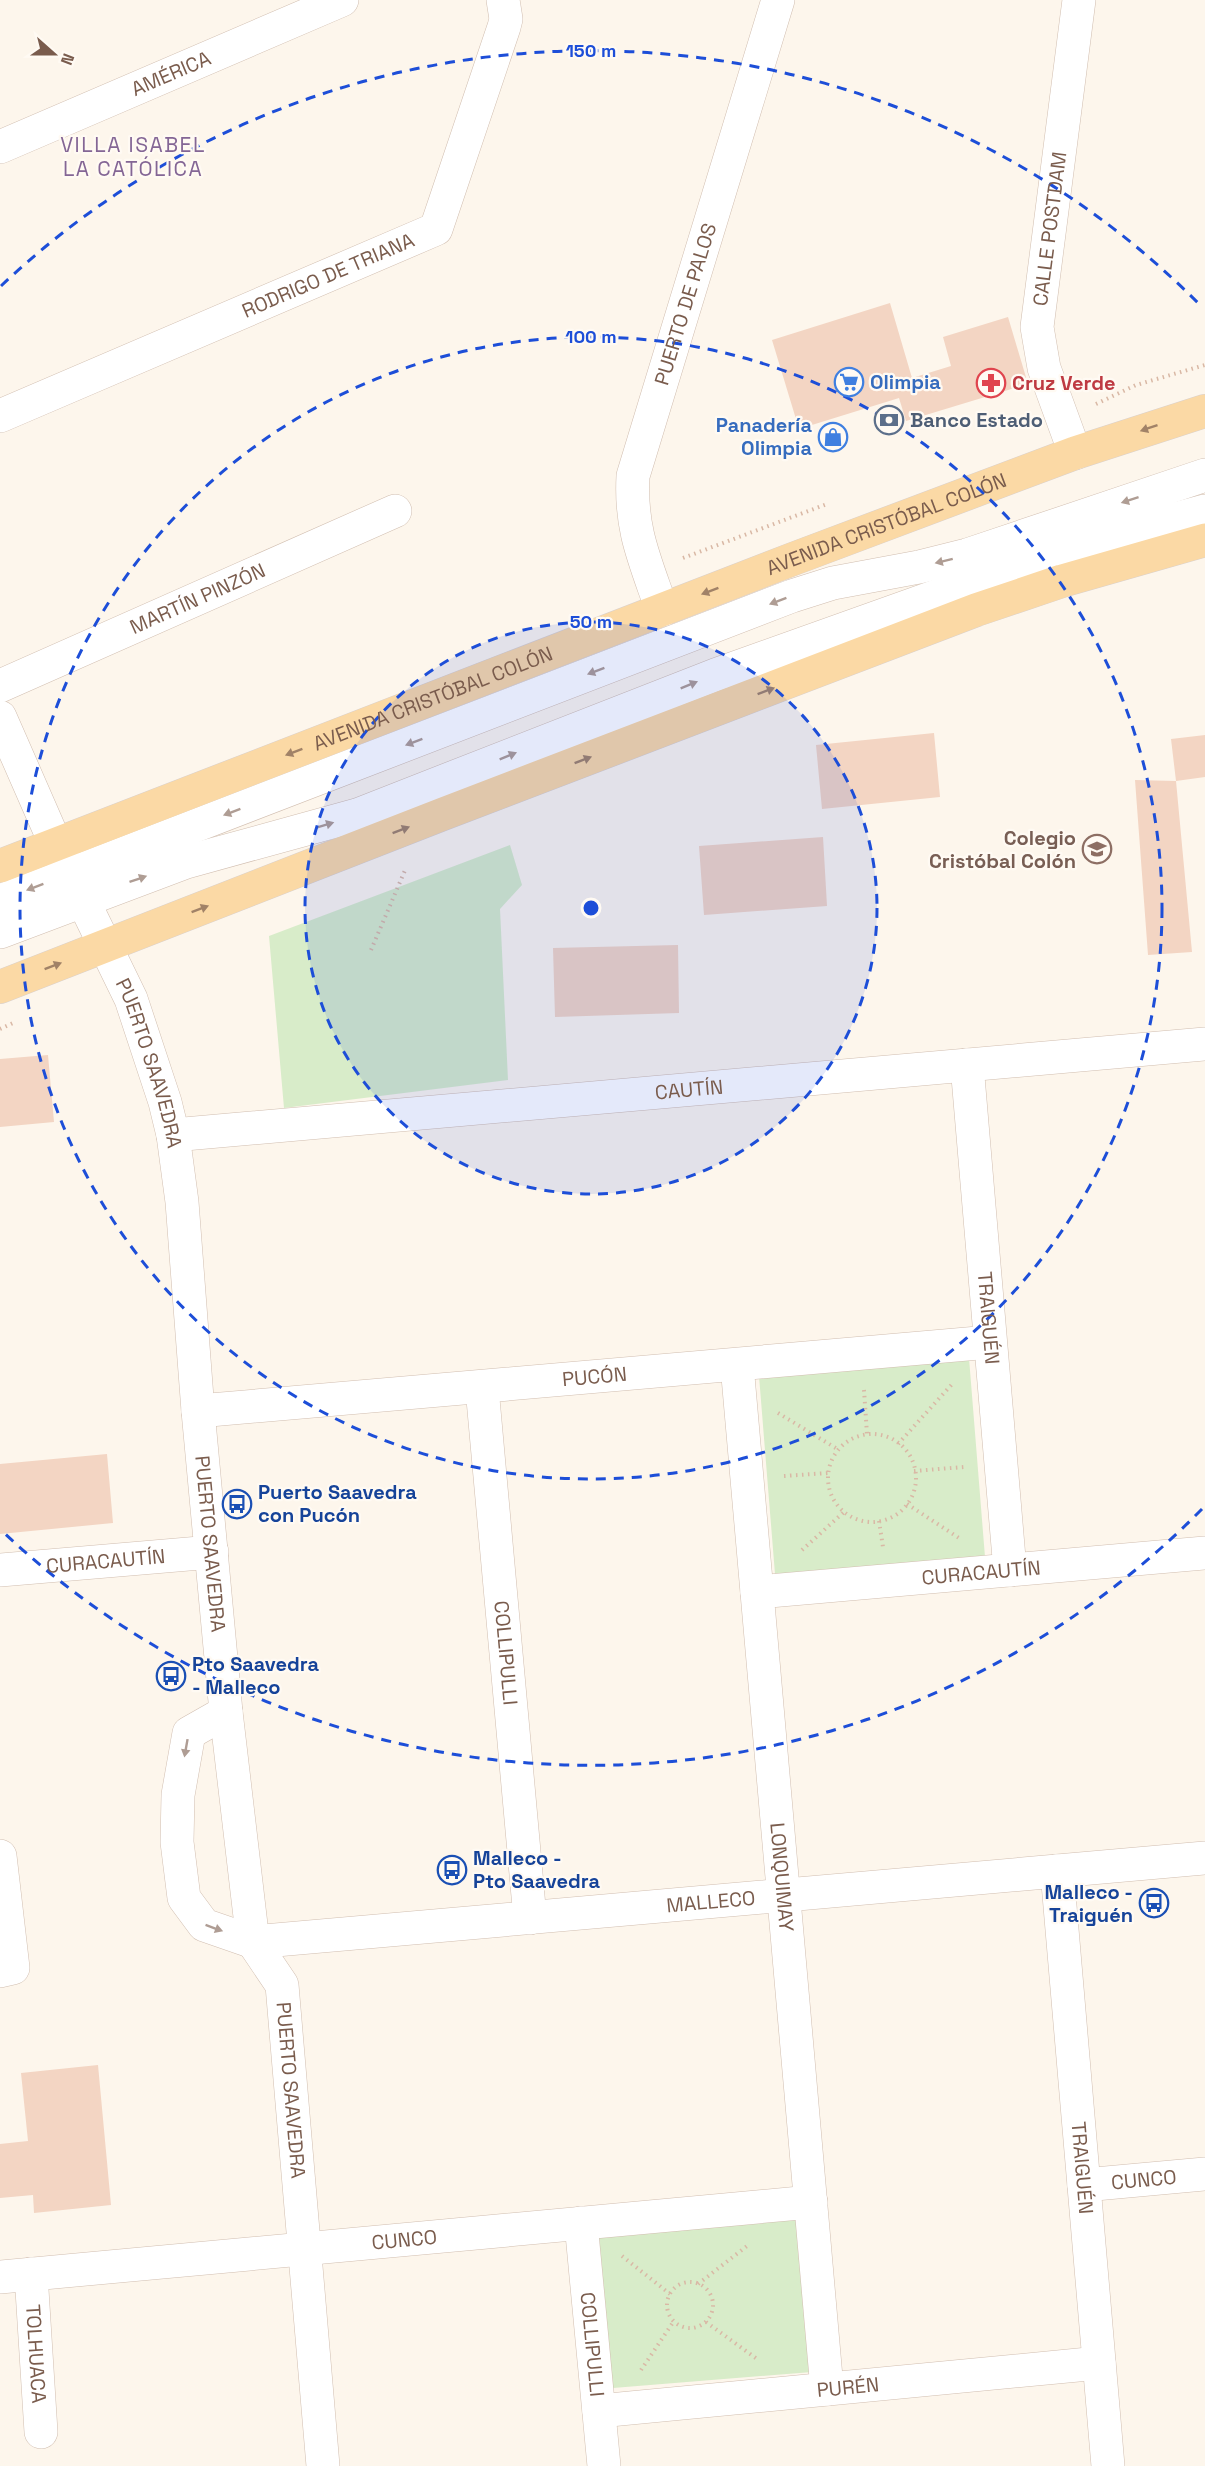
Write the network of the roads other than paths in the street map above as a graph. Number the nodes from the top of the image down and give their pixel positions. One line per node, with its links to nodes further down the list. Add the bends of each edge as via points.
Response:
1 (502, 0): 7 (street, RODRIGO DE TRIANA, via 504,27 436,229)
2 (778, 0): 13 (street, PUERTO DE PALOS, via 633,476 634,526)
3 (1079, 0): 8 (street, CALLE POSTDAM, via 1037,327 1044,368)
4 (328, 3): 5 (street, AMÉRICA)
5 (0, 147)
6 (1205, 411): 8 (main road, AVENIDA CRISTÓBAL COLÓN, one-way to 8)
7 (0, 416)
8 (1076, 453): 13 (main road, AVENIDA CRISTÓBAL COLÓN, one-way to 13)
9 (1205, 475): 18 (street, one-way to 18, via 967,555 833,583 792,596)
10 (396, 511): 14 (street, MARTÍN PINZÓN)
11 (1205, 511): 18 (street, one-way to 11, via 186,862 357,815 726,671 1001,573)
12 (1205, 540): 21 (main road, one-way to 12, via 976,610)
13 (662, 610): 16 (main road, AVENIDA CRISTÓBAL COLÓN, one-way to 16)
14 (0, 686)
15 (0, 717): 16 (street, PUERTO SAAVEDRA)
16 (56, 845): 17 (main road, AVENIDA CRISTÓBAL COLÓN); 18 (street, PUERTO SAAVEDRA)
17 (0, 866)
18 (77, 886): 19 (street, one-way to 19); 20 (street); 21 (street, PUERTO SAAVEDRA)
19 (0, 901)
20 (0, 932)
21 (106, 945): 22 (main road, one-way to 21); 25 (street, PUERTO SAAVEDRA, via 143,1032)
22 (0, 987)
23 (1205, 1044): 24 (street, CAUTÍN)
24 (967, 1065): 25 (street, CAUTÍN); 26 (street, TRAIGUÉN)
25 (173, 1135): 29 (street, PUERTO SAAVEDRA)
26 (990, 1342): 27 (street, PUCÓN, via 862,1354); 33 (street, TRAIGUÉN)
27 (738, 1377): 28 (street, PUCÓN); 34 (street, LONQUIMAY)
28 (482, 1388): 29 (street, PUCÓN); 40 (street, COLLIPULLI)
29 (198, 1411): 30 (street, PUERTO SAAVEDRA)
30 (212, 1552): 32 (street, CURACAUTÍN); 35 (street, PUERTO SAAVEDRA)
31 (1205, 1553): 33 (street, CURACAUTÍN)
32 (0, 1570)
33 (1010, 1570): 34 (street, CURACAUTÍN)
34 (757, 1592): 39 (street, LONQUIMAY)
35 (226, 1712): 41 (street, PUERTO SAAVEDRA); 41 (street, one-way to 41, via 189,1733 178,1795 177,1842 184,1898 190,1907 204,1925)
36 (0, 1856): 42 (street, via 13,1968)
37 (1205, 1858): 38 (street, MALLECO)
38 (1057, 1871): 39 (street, MALLECO); 44 (street, TRAIGUÉN)
39 (784, 1895): 40 (street, MALLECO); 45 (street, LONQUIMAY)
40 (530, 1918): 41 (street, MALLECO)
41 (253, 1942): 47 (street, PUERTO SAAVEDRA, via 282,1985)
42 (0, 1971)
43 (1205, 2174): 44 (street, CUNCO)
44 (1084, 2185): 49 (street, TRAIGUÉN)
45 (811, 2202): 46 (street, CUNCO); 50 (street, LONQUIMAY)
46 (581, 2223): 47 (street, CUNCO); 51 (street, COLLIPULLI)
47 (304, 2249): 48 (street, CUNCO); 53 (street, PUERTO SAAVEDRA)
48 (15, 2276): 52 (street, TOLHUACA)
49 (1099, 2363): 50 (street, PURÉN); 55 (street, TRAIGUÉN)
50 (827, 2389): 51 (street, PURÉN)
51 (607, 2411): 54 (street, COLLIPULLI)
52 (42, 2432)
53 (323, 2466)
54 (604, 2466)
55 (1108, 2466)

